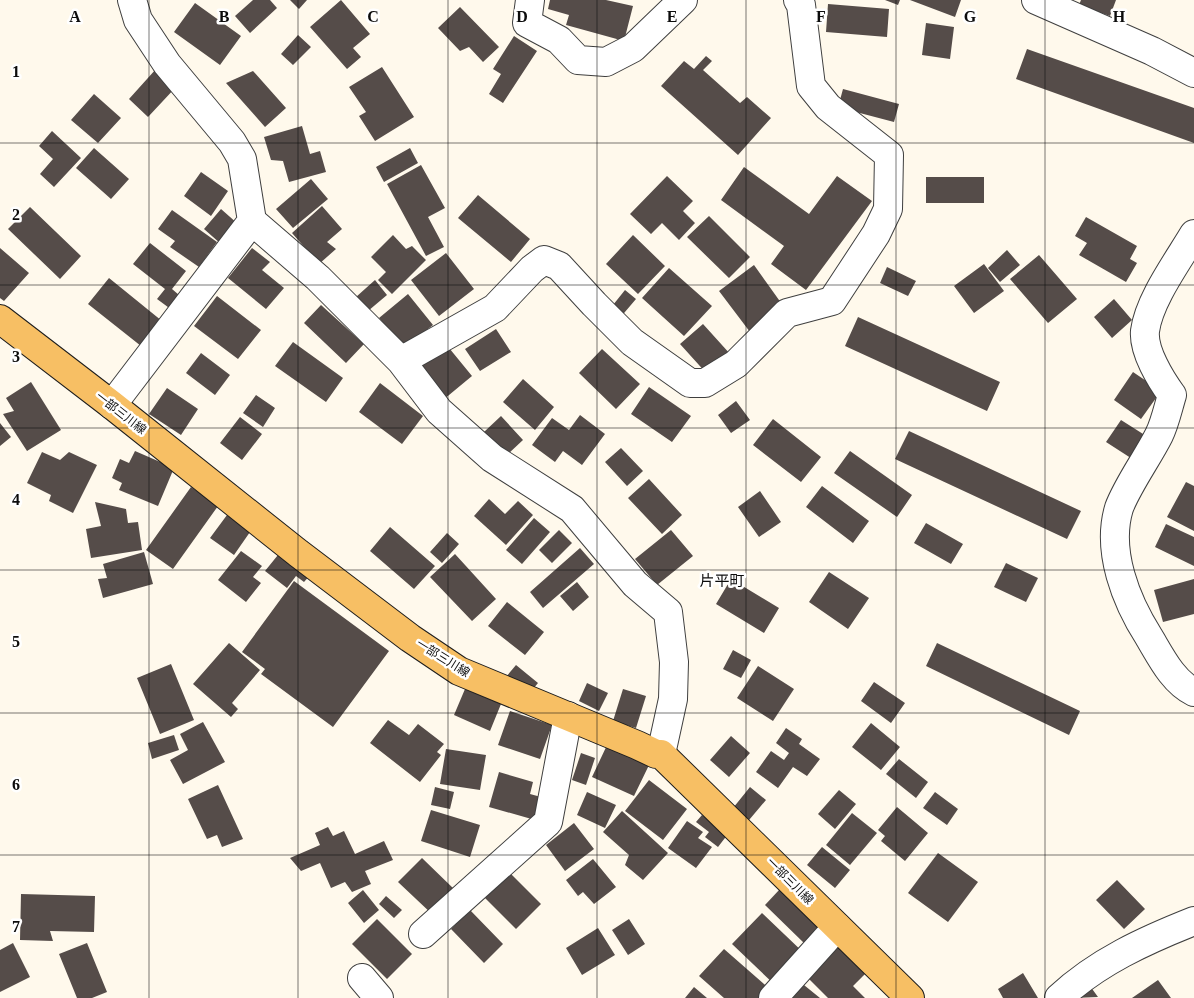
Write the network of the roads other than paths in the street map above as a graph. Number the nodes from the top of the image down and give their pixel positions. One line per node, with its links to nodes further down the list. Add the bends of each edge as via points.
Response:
1 (132, 0): 7 (street, via 138,20 167,64 232,142 242,159)
2 (530, 0): 3 (street, via 527,23 559,40 578,60 606,62 633,48)
3 (683, 0)
4 (798, 0): 10 (street, via 811,86 828,107 889,156 888,209 876,234 832,301 787,313 736,364 705,383 690,383 632,342 559,266 544,260 495,308)
5 (1036, 0): 6 (street)
6 (1194, 73)
7 (252, 221): 10 (street, via 318,278); 12 (street)
8 (1194, 234): 11 (street, via 1157,295 1145,332 1155,370)
9 (0, 320): 12 (main road, 一部三川線)
10 (401, 361): 15 (street, via 439,411 492,458 572,509 635,584 668,612 674,662 673,699)
11 (1183, 396): 13 (street, via 1120,508 1113,540 1124,585 1146,632 1167,666 1185,688)
12 (112, 405): 14 (main road, 一部三川線, via 410,638 459,671)
13 (1194, 692)
14 (568, 716): 15 (main road, 一部三川線); 18 (street, via 548,822)
15 (661, 754): 17 (main road, 一部三川線)
16 (1194, 921): 20 (street, via 1109,960)
17 (836, 927): 21 (street); 22 (main road, 一部三川線)
18 (422, 934)
19 (1194, 940): 20 (street, via 1168,948 1111,975)
20 (1090, 974): 23 (street)
21 (772, 998)
22 (910, 998)
23 (1059, 998)

